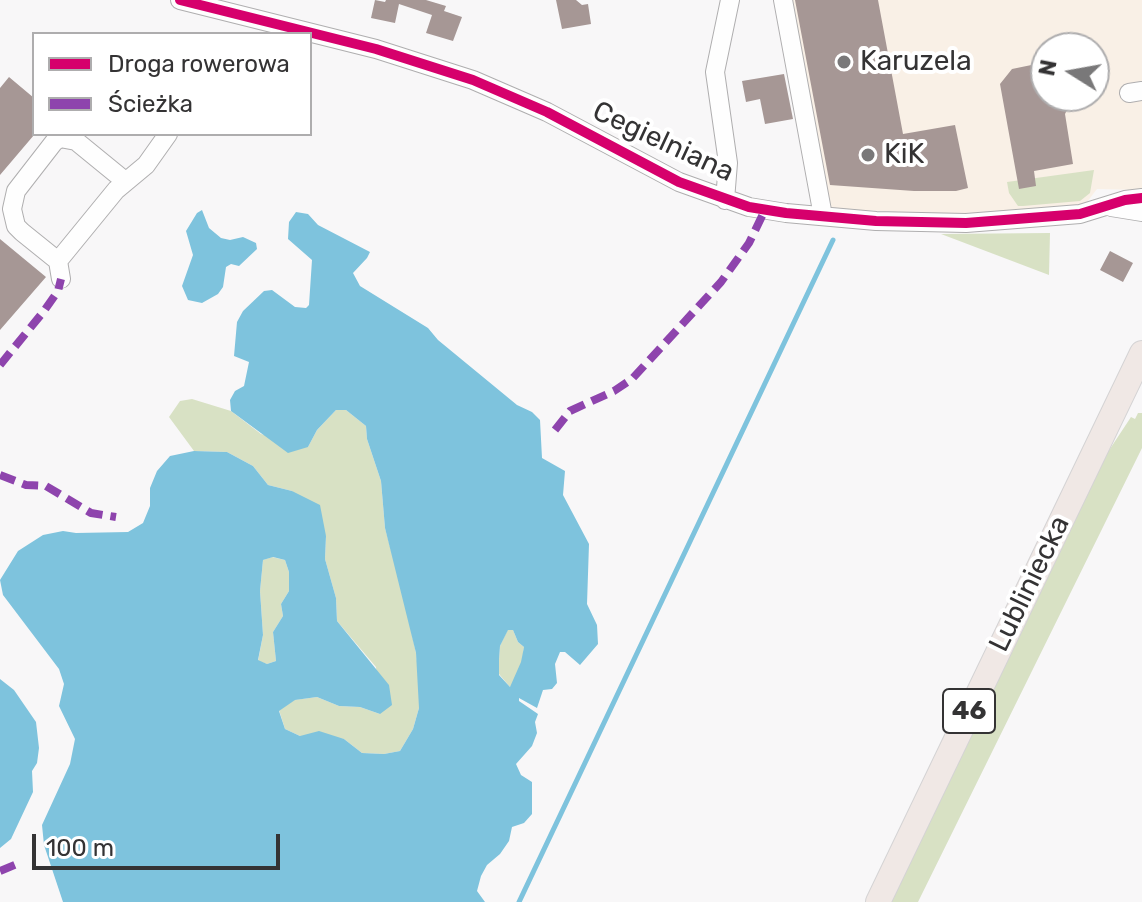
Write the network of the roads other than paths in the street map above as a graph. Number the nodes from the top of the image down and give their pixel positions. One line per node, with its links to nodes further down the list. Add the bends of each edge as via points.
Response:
1 (180, 0): 4 (street, Cegielniana)
2 (730, 0): 10 (street, via 715,72 728,163)
3 (783, 0): 13 (street)
4 (246, 27): 5 (street, Cegielniana)
5 (276, 32)
6 (312, 38): 10 (street, Cegielniana, via 376,49 473,80)
7 (167, 136): 8 (street, via 146,165)
8 (125, 181): 8 (street, via 59,270 16,226 16,191 60,138 76,141)
9 (1142, 198): 11 (street, Cegielniana)
10 (725, 200): 13 (street, Cegielniana)
11 (1108, 207): 12 (street, Cegielniana); 13 (street, Cegielniana, via 966,223)
12 (1142, 212)
13 (823, 216)
14 (1142, 353): 15 (main road, Lubliniecka / 46)
15 (878, 902)

